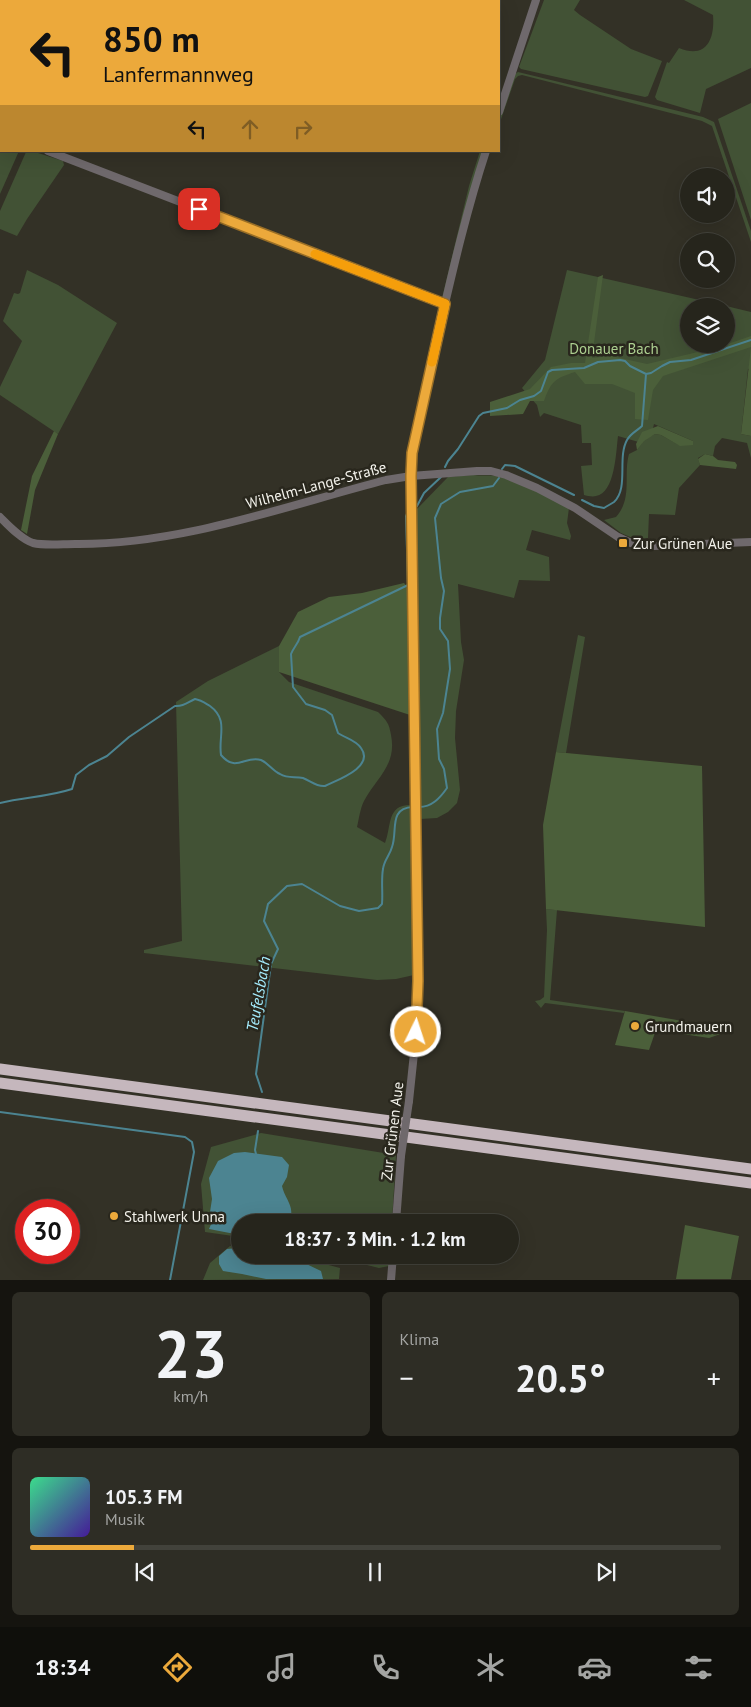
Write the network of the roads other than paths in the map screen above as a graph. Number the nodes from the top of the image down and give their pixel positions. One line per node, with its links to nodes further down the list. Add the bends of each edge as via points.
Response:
1 (536, 0): 2 (street)
2 (500, 109)
3 (51, 152): 5 (street)
4 (486, 152): 5 (street, Zur Grünen Aue)
5 (445, 304): 6 (street, Zur Grünen Aue, via 414,444)
6 (411, 476): 7 (street, Wilhelm-Lange-Straße, via 218,525 125,542 38,544 28,541); 8 (street, Wilhelm-Lange-Straße, via 478,471 506,475 567,504 618,537 639,544); 13 (street, Zur Grünen Aue, bridge, via 418,1015)
7 (0, 518)
8 (751, 542)
9 (0, 1069): 11 (highway)
10 (0, 1083): 12 (highway)
11 (751, 1169)
12 (751, 1183)
13 (397, 1214)
14 (392, 1264): 15 (street)
15 (391, 1280)

